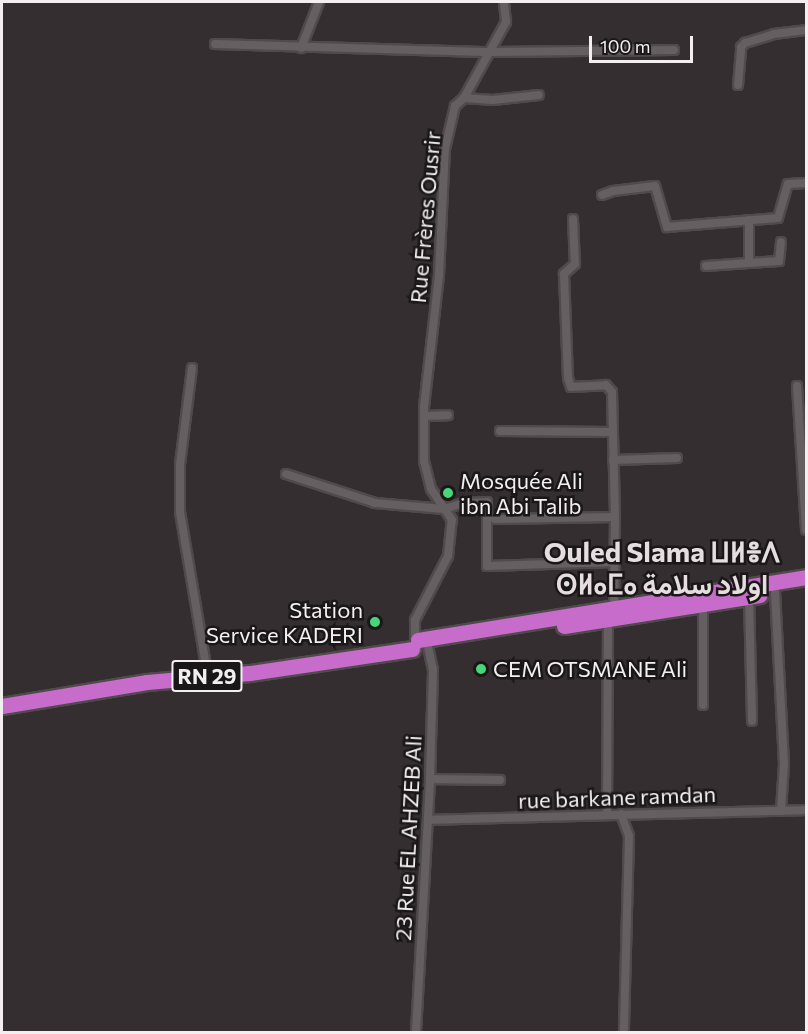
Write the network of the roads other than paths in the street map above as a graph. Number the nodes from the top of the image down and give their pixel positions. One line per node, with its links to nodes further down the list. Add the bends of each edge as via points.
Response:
1 (319, 2): 5 (street)
2 (504, 2): 7 (street, Rue Frères Ousrir, via 506,22)
3 (807, 30): 8 (street, via 745,43 741,47)
4 (215, 44): 5 (street)
5 (301, 48): 7 (street)
6 (674, 50): 7 (street)
7 (491, 52): 10 (street, Rue Frères Ousrir)
8 (738, 85)
9 (539, 95): 10 (street, via 493,100)
10 (464, 98): 20 (street, Rue Frères Ousrir, via 455,106 445,149 439,275)
11 (807, 183): 14 (street, via 788,184 778,218)
12 (602, 195): 14 (street, via 613,190 655,186 667,226)
13 (573, 219): 23 (street, via 575,264 564,274 568,378 571,387 606,385 612,392)
14 (749, 220): 16 (street)
15 (781, 242): 16 (street, via 779,261)
16 (749, 263): 17 (street)
17 (706, 266)
18 (192, 368): 39 (street, via 180,465 180,512)
19 (797, 386): 30 (street)
20 (424, 416): 21 (street); 27 (street, Rue Frères Ousrir, via 424,461 431,489)
21 (448, 416)
22 (500, 431): 23 (street)
23 (612, 432): 25 (street)
24 (677, 458): 25 (street)
25 (613, 460): 28 (street)
26 (286, 474): 27 (street, via 375,502)
27 (444, 509): 31 (street, via 487,502 487,566); 38 (street, Rue Frères Ousrir, via 452,520 448,556 415,620)
28 (615, 517): 29 (street); 31 (street)
29 (495, 519)
30 (807, 530)
31 (614, 562): 37 (street)
32 (807, 577): 37 (highway, RN 29)
33 (807, 587): 34 (highway, RN 29)
34 (775, 592): 35 (highway, RN 29); 47 (street, via 784,765)
35 (749, 597): 36 (highway, RN 29); 43 (street)
36 (703, 604): 37 (highway, RN 29); 41 (street)
37 (611, 614): 38 (highway, RN 29); 49 (street)
38 (417, 644): 39 (highway, RN 29); 42 (highway, RN 29, via 250,673 147,682); 44 (street, 23 Rue EL AHZEB Ali, via 433,670)
39 (206, 666): 40 (highway, RN 29)
40 (2, 698)
41 (703, 705)
42 (2, 706)
43 (753, 721)
44 (430, 779): 45 (street); 50 (street, 23 Rue EL AHZEB Ali)
45 (500, 780)
46 (807, 810): 47 (street, rue barkane ramdan)
47 (781, 811): 48 (street, rue barkane ramdan)
48 (621, 814): 49 (street, rue barkane ramdan); 52 (street, via 629,836)
49 (606, 815): 50 (street, rue barkane ramdan)
50 (428, 820): 51 (street, 23 Rue EL AHZEB Ali)
51 (416, 1032)
52 (624, 1032)

